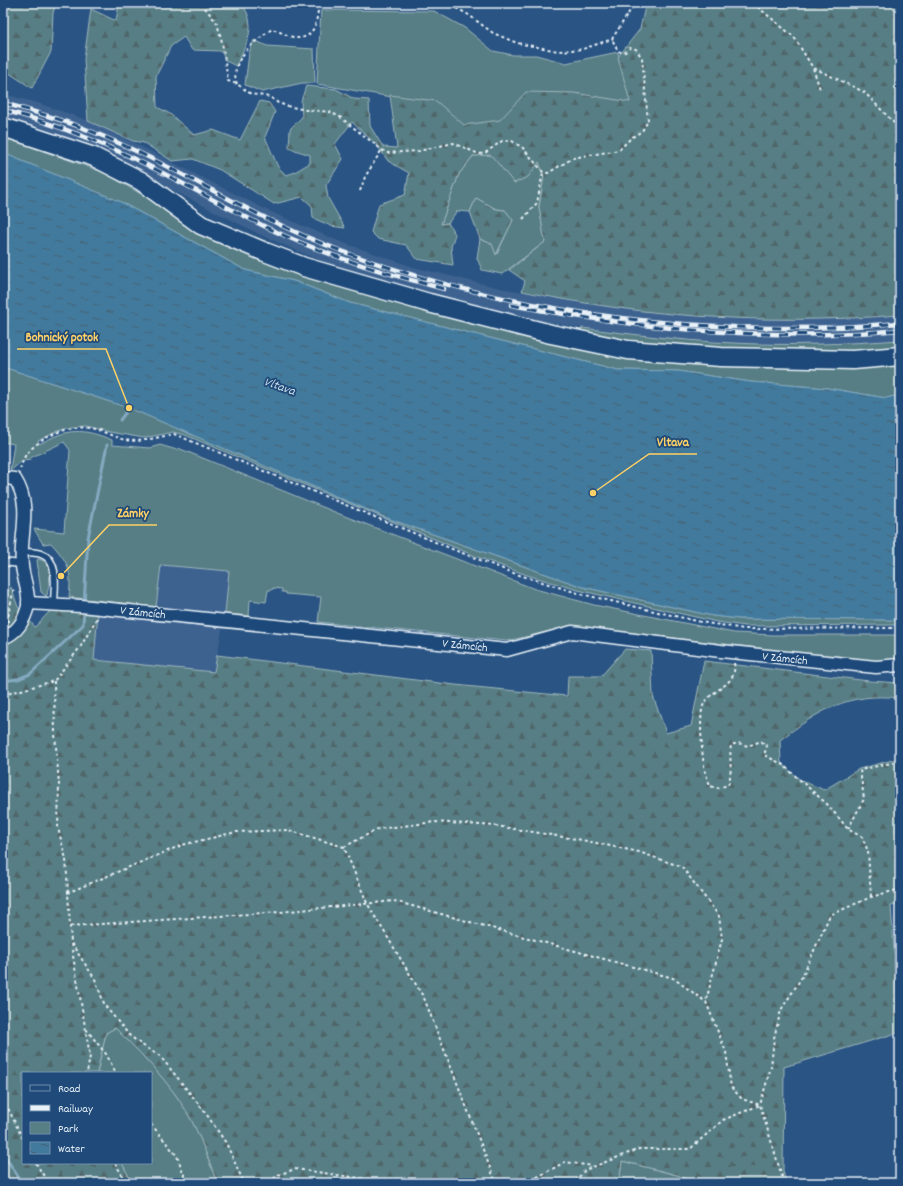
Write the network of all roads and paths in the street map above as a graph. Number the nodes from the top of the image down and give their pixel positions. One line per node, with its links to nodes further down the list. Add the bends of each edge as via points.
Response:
1 (201, 3): 8 (path, via 216,23 222,42 228,81)
2 (319, 3): 8 (path, via 317,24 307,36 298,38 272,29 253,42 246,49 235,72)
3 (445, 3): 6 (path, via 466,13 493,33 517,43 543,49 582,49)
4 (635, 3): 6 (path)
5 (753, 3): 7 (path, via 794,37)
6 (612, 39): 13 (path, via 618,51 624,53 630,48 636,49 642,58 648,121 642,131 619,150 573,158 548,173)
7 (814, 68): 9 (path); 11 (path, via 864,92)
8 (237, 84): 12 (path, via 251,94 270,96 287,106 330,112)
9 (820, 89)
10 (3, 127): 16 (main road, via 94,157 141,181 202,225 304,267 528,328 628,350 721,357 853,360)
11 (900, 129)
12 (381, 150): 13 (path, via 386,153 419,151 453,143 479,154 502,142 512,141 523,148); 14 (path)
13 (543, 172): 15 (path, via 537,203)
14 (360, 191)
15 (523, 219)
16 (900, 356)
17 (3, 478): 18 (street)
18 (15, 479): 19 (street, via 23,490 25,504); 27 (path, via 27,453 44,440 70,428 91,428 126,440 144,440 174,434 457,551 516,574 581,594 701,622 744,629)
19 (22, 552): 21 (street); 24 (lane, via 42,554 50,561 54,571)
20 (3, 562): 21 (lane)
21 (21, 564): 22 (street)
22 (23, 578): 23 (street); 26 (path, via 14,586)
23 (28, 603): 24 (street, V Zámcích); 28 (street, via 24,620 16,631)
24 (54, 605): 25 (street, V Zámcích)
25 (103, 608): 29 (street, V Zámcích, via 507,650 572,632); 31 (path, via 81,646)
26 (7, 625)
27 (900, 628)
28 (3, 638)
29 (732, 652): 30 (street, V Zámcích, via 876,667); 34 (path, via 736,670 729,683 703,705 701,719 705,772 710,786 718,788 728,785 732,773 729,756 731,745 738,743 748,746 761,741 767,746 764,755 782,764 827,804)
30 (900, 665)
31 (54, 681): 32 (path); 37 (path, via 59,784 58,828 66,860)
32 (3, 695)
33 (900, 761): 34 (path, via 860,770 864,799)
34 (848, 829): 38 (path, via 862,837 868,851)
35 (344, 847): 37 (path, via 288,830 236,832 182,845); 39 (path); 42 (path, via 378,829 435,822 496,826 596,843 639,852 682,868 719,916 722,939)
36 (900, 889): 38 (path)
37 (67, 893): 40 (path)
38 (871, 897): 47 (path, via 830,915 802,977 781,1010 774,1038 771,1067)
39 (366, 903): 40 (path, via 280,912); 42 (path, via 394,901 673,978); 59 (path, via 424,998)
40 (71, 926): 41 (path)
41 (71, 943): 43 (path); 56 (path, via 95,979 105,1006 130,1036 160,1056 205,1112 226,1143)
42 (706, 1002): 47 (path, via 726,1052 732,1087 742,1099)
43 (86, 1028): 44 (path, via 90,1056); 45 (path, via 106,1054)
44 (87, 1072)
45 (115, 1072)
46 (3, 1098): 49 (path)
47 (760, 1104): 52 (path, via 723,1120 690,1149 639,1149); 62 (path)
48 (152, 1125): 55 (path, via 177,1156)
49 (22, 1137)
50 (37, 1164): 53 (path)
51 (116, 1164): 54 (path)
52 (594, 1167): 60 (path, via 565,1162); 61 (path, via 585,1170)
53 (48, 1183)
54 (127, 1183)
55 (187, 1183)
56 (244, 1183)
57 (269, 1183): 58 (path, via 278,1175 295,1169)
58 (394, 1183)
59 (496, 1183)
60 (526, 1183)
61 (574, 1183)
62 (784, 1183)

